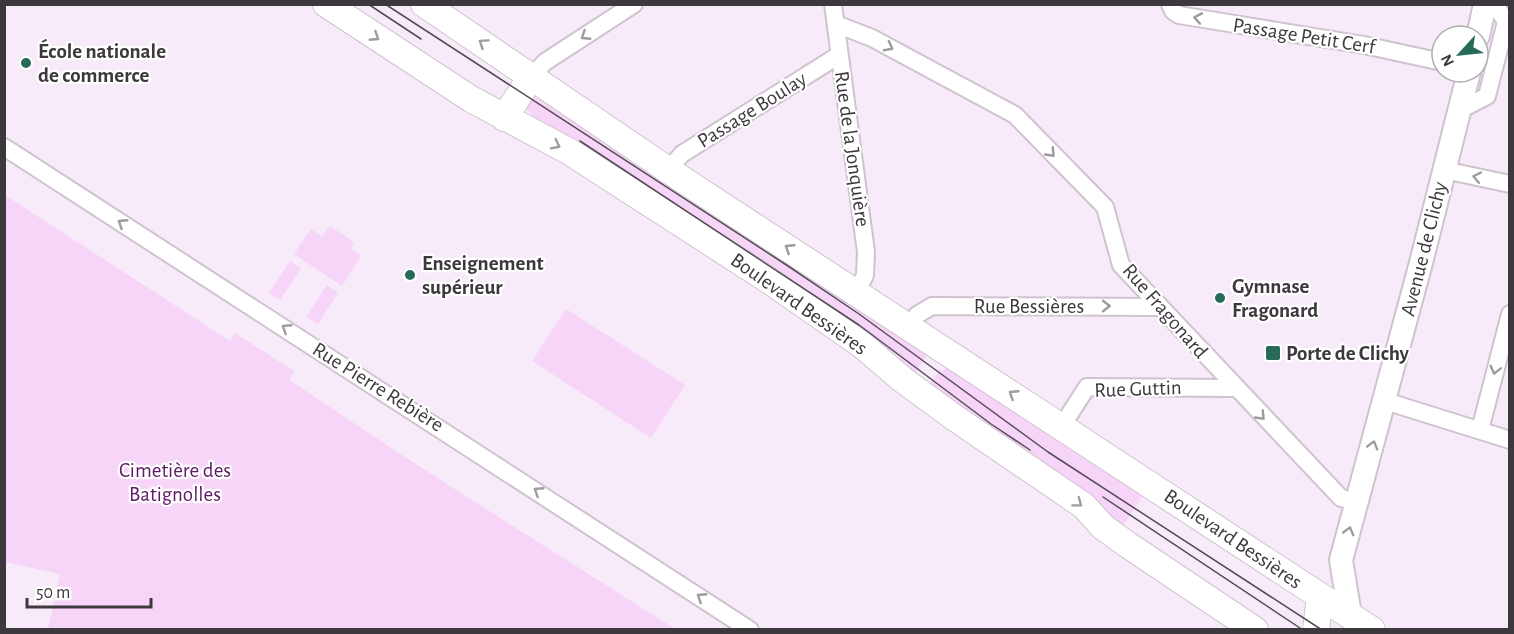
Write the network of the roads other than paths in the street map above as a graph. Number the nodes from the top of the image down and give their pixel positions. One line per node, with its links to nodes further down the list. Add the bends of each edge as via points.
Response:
1 (326, 4): 15 (main road, Boulevard Bessières, one-way to 15)
2 (424, 4): 12 (main road, Boulevard Bessières, one-way to 2)
3 (634, 4): 12 (street, one-way to 12, via 545,62)
4 (833, 4): 8 (street, Rue de la Jonquière)
5 (1170, 4): 11 (street, Passage Petit Cerf, one-way to 5, via 1179,15)
6 (1485, 4): 9 (main road)
7 (1495, 4): 14 (street, via 1506,22 1487,96)
8 (836, 24): 10 (street, Rue de la Jonquière); 21 (street, Rue Fragonard, one-way to 21, via 882,43 1016,115 1105,207 1121,265)
9 (1481, 24)
10 (839, 55): 17 (street, Passage Boulay, via 682,153); 20 (street, Rue de la Jonquière, via 866,252 865,275)
11 (1430, 59)
12 (531, 77): 15 (main road); 17 (main road, Boulevard Bessières)
13 (1465, 84): 14 (main road, Avenue de Clichy)
14 (1458, 111): 18 (main road, Avenue de Clichy)
15 (504, 118): 34 (main road, Boulevard Bessières, one-way to 34, via 570,152 813,310 955,418 1084,506 1103,527)
16 (4, 147): 33 (street, Rue Pierre Rebière, one-way to 16)
17 (668, 170): 20 (main road, Boulevard Bessières, one-way to 17)
18 (1444, 170): 19 (street, one-way to 18); 25 (main road, Avenue de Clichy)
19 (1509, 184)
20 (857, 292): 23 (main road, Boulevard Bessières)
21 (1158, 307): 23 (street, Rue Bessières, one-way to 21, via 917,315 932,306); 24 (street, Rue Fragonard)
22 (1509, 314): 27 (street, one-way to 27)
23 (910, 327): 26 (main road, Boulevard Bessières, one-way to 23)
24 (1234, 388): 26 (street, Rue Guttin, via 1088,387); 29 (street, Rue Fragonard, one-way to 29, via 1341,498)
25 (1384, 401): 27 (street); 29 (main road, Avenue de Clichy, one-way to 25)
26 (1062, 426): 31 (main road, Boulevard Bessières)
27 (1480, 430): 28 (street)
28 (1509, 440)
29 (1357, 502): 30 (main road, Avenue de Clichy, one-way to 29)
30 (1341, 560): 31 (main road, Avenue de Clichy); 32 (main road, Avenue de Clichy)
31 (1320, 597): 32 (main road, Boulevard Bessières); 35 (main road)
32 (1353, 622): 36 (main road, Boulevard Bessières)
33 (750, 630)
34 (1255, 630)
35 (1316, 630)
36 (1372, 630)

